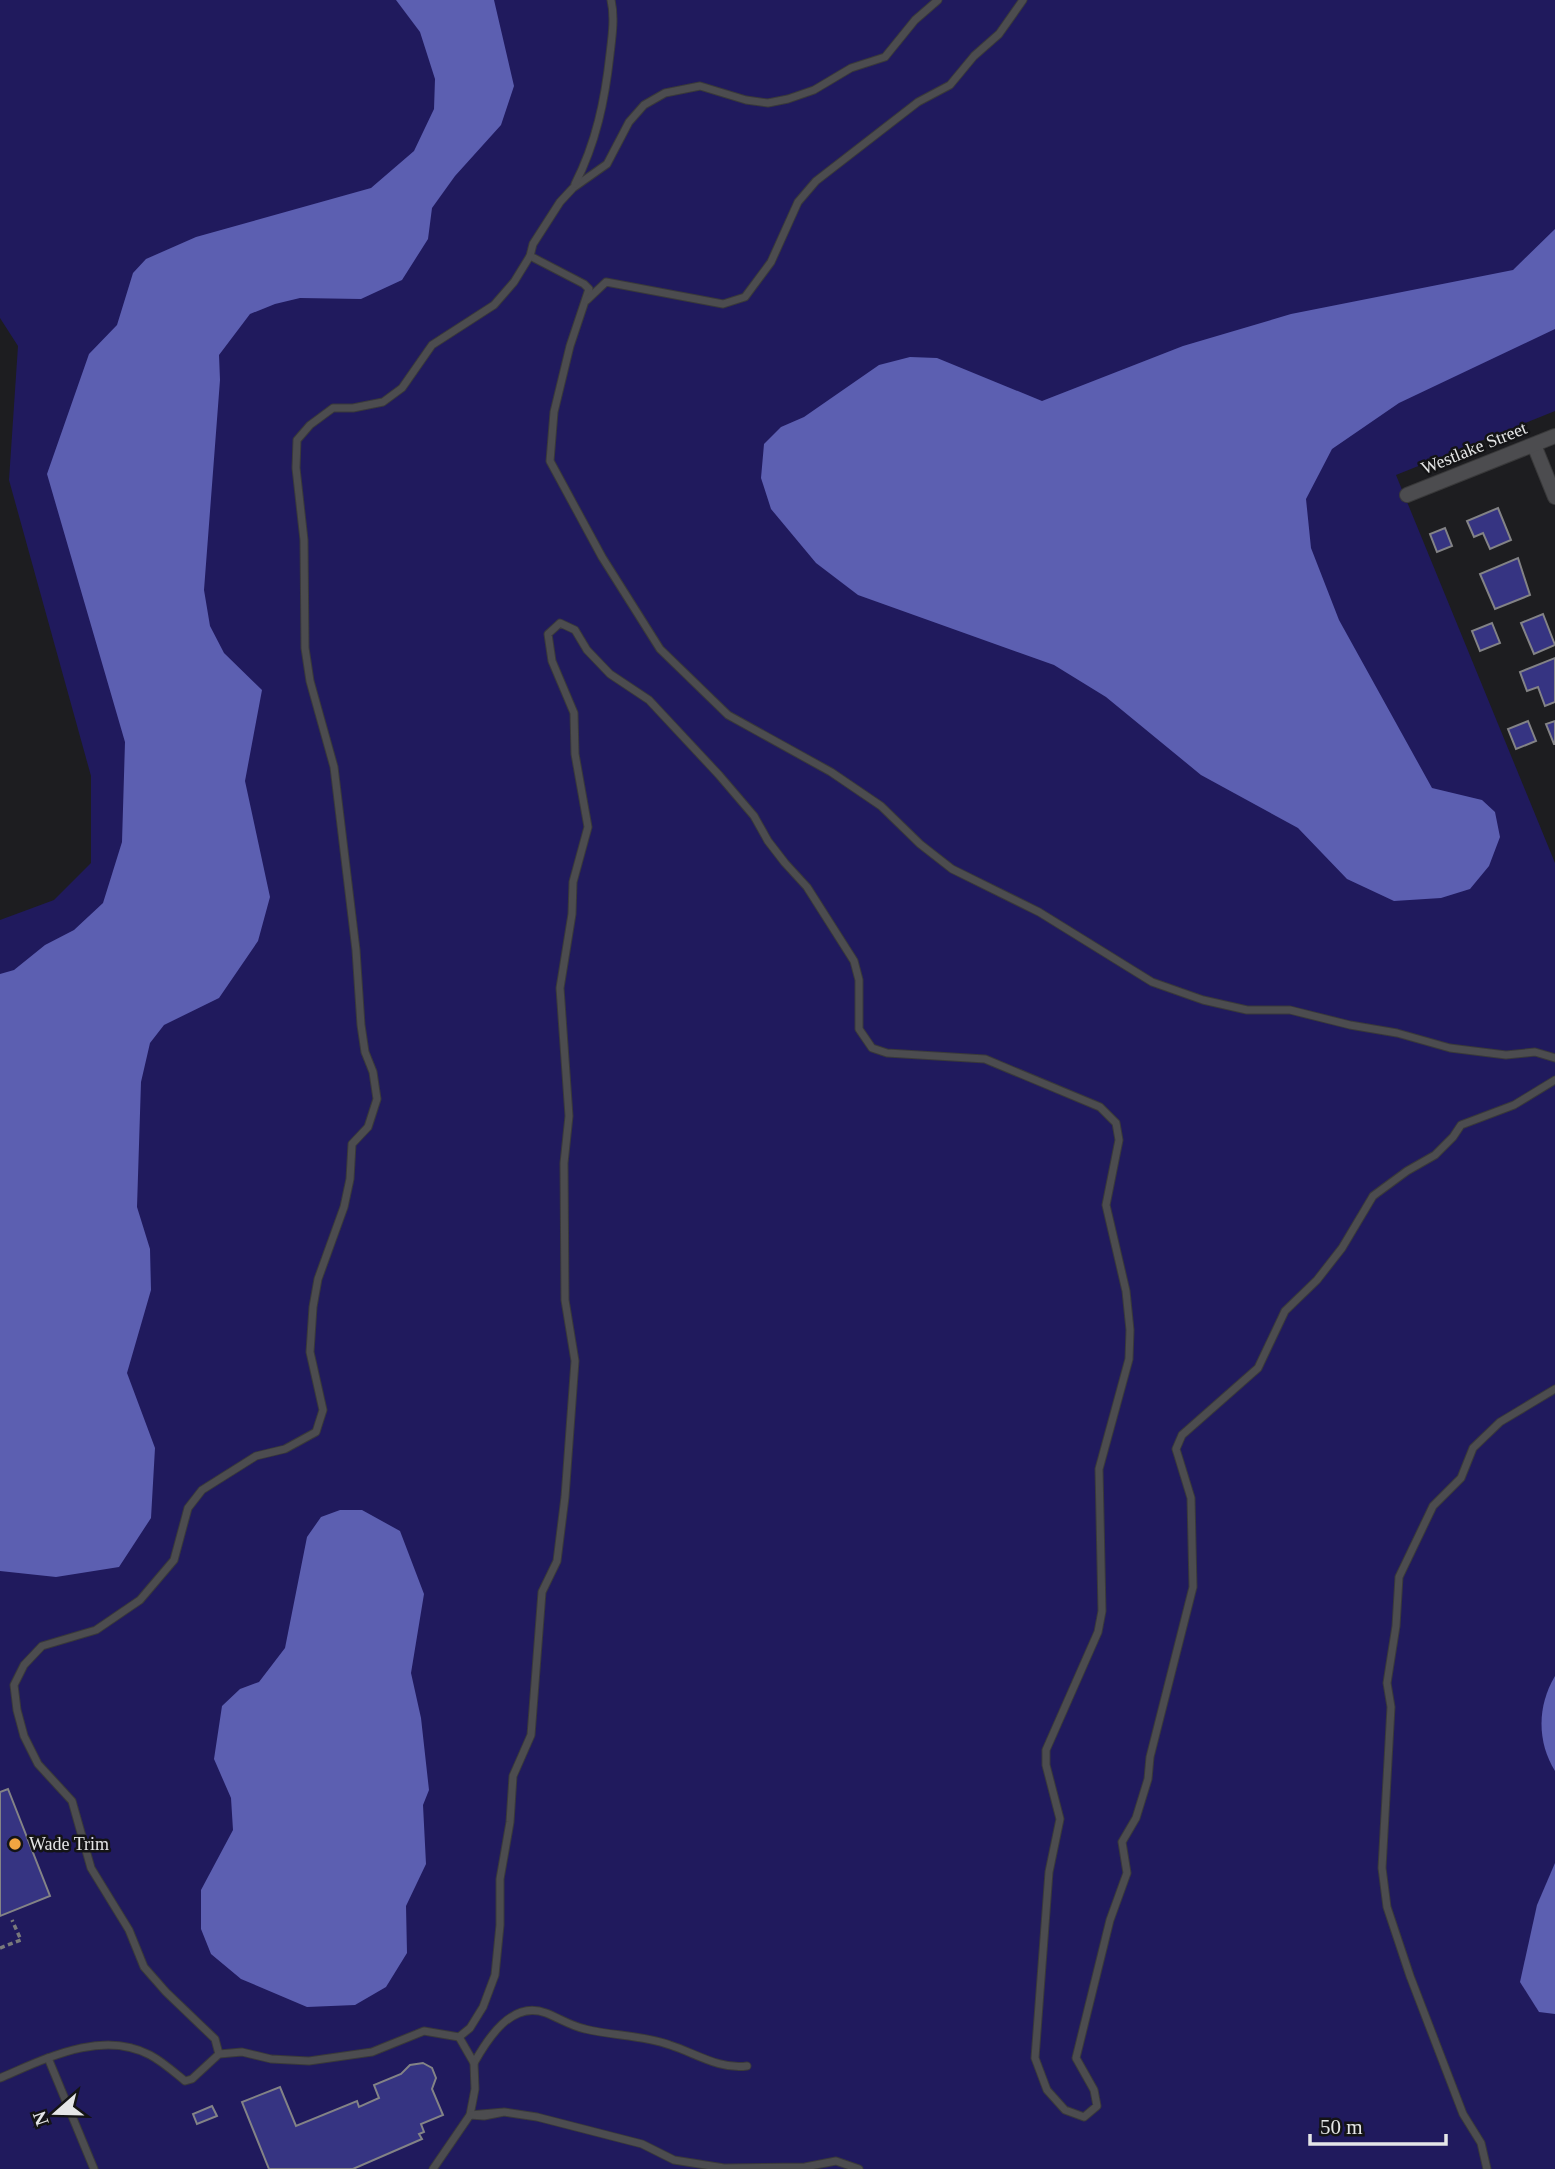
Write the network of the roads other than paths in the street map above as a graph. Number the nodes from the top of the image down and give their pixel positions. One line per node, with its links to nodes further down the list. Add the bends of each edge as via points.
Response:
1 (938, 0): 4 (lane, via 915,19 886,57 851,68 788,99 768,103 746,100 700,86 665,93 644,105 629,122 607,164)
2 (1023, 0): 6 (lane, via 999,34 950,85 918,102 816,181 799,202 771,262 745,297 723,304 606,282)
3 (612, 2): 4 (lane, via 601,110 594,141)
4 (573, 188): 5 (lane, via 544,226)
5 (530, 256): 6 (lane, via 584,284 589,289); 15 (lane, via 494,305 432,345 402,388 383,401 333,408 297,440 305,648 334,768 356,950 360,1025 377,1099 368,1128 352,1144 344,1207 318,1279 310,1352 323,1410 316,1432 285,1449 256,1456 202,1490 188,1508 174,1560 140,1600 96,1630 42,1646 24,1665 14,1685 24,1736 38,1764 72,1801 90,1868 129,1930 144,1967 215,2039)
6 (586, 300): 11 (lane, via 554,412 550,461 602,557 660,649 728,715 831,772 881,806 952,869 1040,912 1152,982 1247,1010 1290,1010 1450,1048 1506,1055 1535,1052)
7 (1555, 436): 8 (street, Westlake Street)
8 (1534, 445): 9 (street, Westlake Street); 10 (street)
9 (1408, 495)
10 (1555, 497)
11 (1555, 1058)
12 (1555, 1080): 14 (lane, via 1514,1105 1461,1125 1435,1154 1373,1196 1342,1248 1285,1311 1258,1368 1182,1435 1175,1449 1191,1498 1193,1587 1150,1757 1149,1779 1122,1842 1127,1873 1110,1920 1076,2058 1094,2090 1097,2106 1084,2117 1065,2110 1047,2090 1035,2058 1049,1872 1060,1819 1046,1750 1098,1632 1102,1611 1099,1469 1129,1359 1130,1330 1106,1205 1119,1140 1116,1123 1100,1107 985,1059 887,1053 872,1048 859,1029 855,961 807,887 710,765 649,700 610,674 575,630 560,623 548,634 552,661 574,713 575,754 588,827 573,882 560,988 569,1116 564,1163 565,1300 575,1361 557,1561 542,1592 531,1735 513,1776 500,1879 495,1975 483,2007)
13 (1555, 1389): 24 (lane, via 1500,1422 1472,1448 1461,1478 1433,1506 1399,1577 1387,1683 1391,1707 1382,1868 1387,1907 1463,2114 1481,2143)
14 (459, 2038): 15 (lane, via 424,2031 372,2052 309,2061 242,2052); 17 (lane)
15 (219, 2054): 16 (lane, via 185,2081 150,2055 115,2045)
16 (48, 2058): 19 (lane); 21 (lane)
17 (474, 2063): 18 (lane, via 498,2026 532,2009 582,2029 667,2043 709,2061 735,2068); 20 (lane)
18 (747, 2066)
19 (0, 2077)
20 (470, 2115): 22 (lane); 23 (lane, via 504,2112 537,2117 642,2144 674,2160 724,2168 792,2168 836,2161)
21 (94, 2169)
22 (433, 2169)
23 (859, 2169)
24 (1487, 2169)

